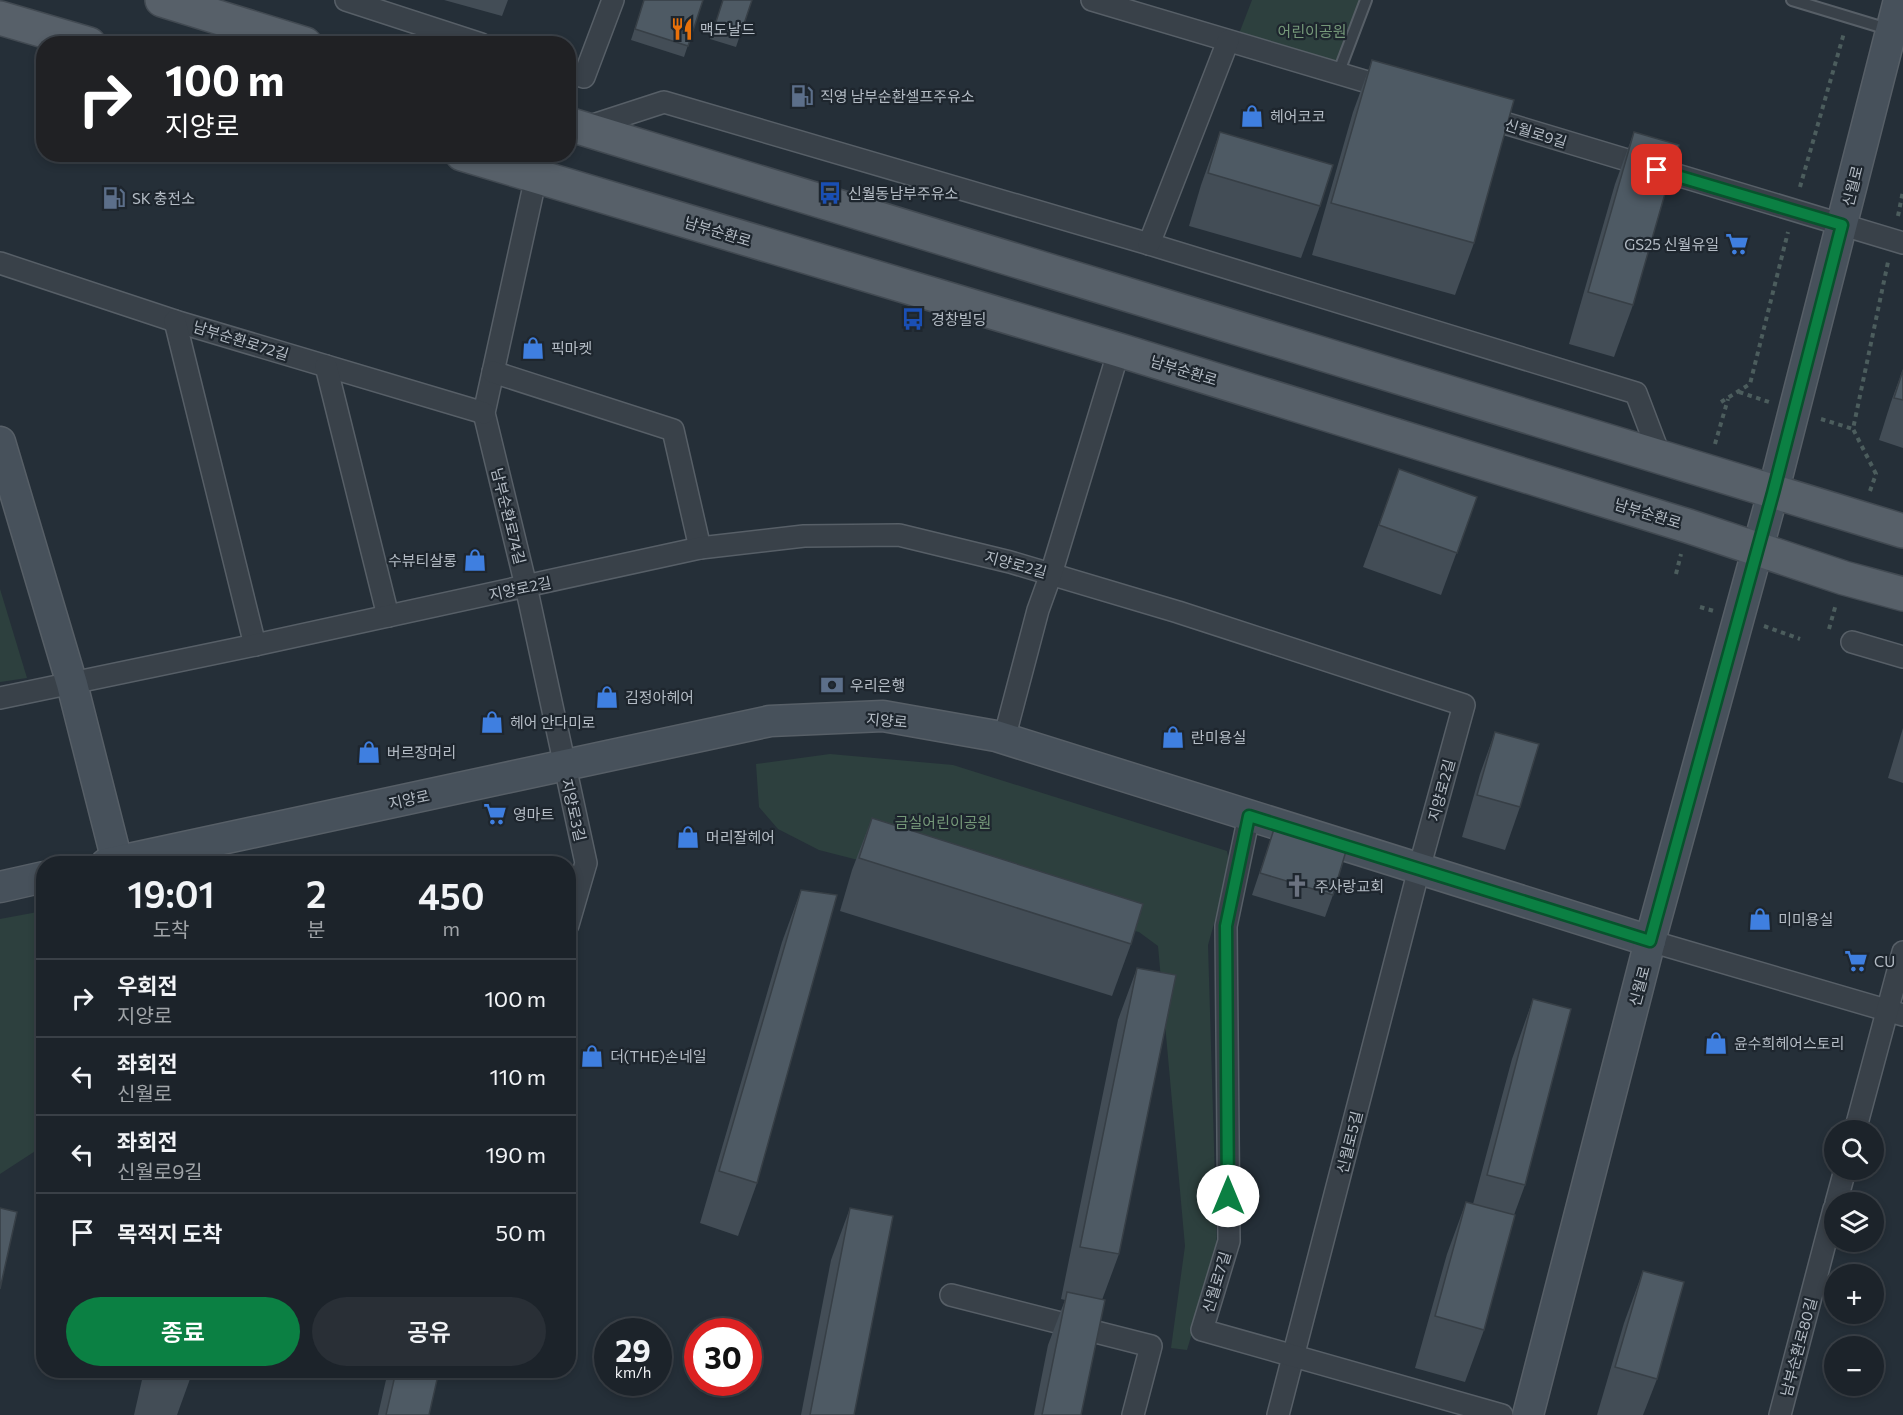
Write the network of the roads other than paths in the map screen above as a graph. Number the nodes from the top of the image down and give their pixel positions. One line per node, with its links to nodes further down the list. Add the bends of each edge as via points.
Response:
1 (6, 0): 9 (main road)
2 (162, 0): 12 (main road)
3 (346, 0): 13 (street)
4 (613, 0): 15 (street)
5 (1092, 0): 14 (street)
6 (1366, 0): 16 (lane)
7 (1792, 0): 10 (lane)
8 (1899, 0): 10 (main road, 신월로)
9 (0, 16): 11 (main road)
10 (1891, 30): 23 (main road, 신월로)
11 (64, 36)
12 (278, 36)
13 (456, 36)
14 (1228, 40): 16 (street); 25 (street)
15 (576, 74)
16 (1338, 74): 17 (street)
17 (1407, 94)
18 (1463, 111): 23 (street, 신월로9길)
19 (576, 126): 25 (street, via 664,102)
20 (576, 126): 33 (main road)
21 (513, 162): 22 (main road, 남부순환로)
22 (539, 166): 28 (main road, 남부순환로); 30 (street, 남부순환로74길)
23 (1842, 225): 24 (street, 신월로9길); 34 (main road, 신월로)
24 (1898, 242)
25 (1149, 244): 33 (street, via 1636,393)
26 (0, 263): 27 (street, 남부순환로72길)
27 (175, 321): 29 (street, 남부순환로72길); 43 (street)
28 (1119, 350): 37 (main road, 남부순환로); 38 (street)
29 (326, 366): 31 (street, 남부순환로72길); 41 (street)
30 (493, 372): 31 (street, 남부순환로74길); 36 (street, via 673,430)
31 (484, 413): 39 (street, 남부순환로74길)
32 (0, 442): 45 (main road)
33 (1661, 459): 34 (main road)
34 (1773, 493): 35 (main road); 37 (main road, 신월로)
35 (1903, 531)
36 (700, 548): 38 (street, 지양로2길, via 804,536 899,535); 39 (street, 지양로2길)
37 (1758, 550): 40 (main road, 남부순환로); 56 (main road, 신월로)
38 (1051, 574): 47 (street); 52 (street, 지양로2길, via 1464,705)
39 (526, 586): 41 (street, 지양로2길); 48 (street, 남부순환로74길)
40 (1903, 594)
41 (388, 616): 43 (street, 지양로2길)
42 (1852, 642): 44 (street)
43 (255, 645): 45 (street, 지양로2길)
44 (1903, 657)
45 (72, 684): 46 (street, 지양로2길); 50 (main road)
46 (0, 698)
47 (1004, 739): 48 (main road, 지양로, via 883,716 770,721); 49 (main road, 지양로)
48 (563, 765): 51 (main road, 지양로); 55 (street, 지양로3길, via 586,863)
49 (1249, 816): 52 (main road, 지양로); 62 (street, 신월로7길, via 1226,926 1229,1240 1202,1329)
50 (110, 856)
51 (144, 856)
52 (1419, 869): 56 (main road, 지양로); 62 (street, 신월로5길)
53 (36, 879): 54 (main road)
54 (0, 887)
55 (576, 897)
56 (1650, 941): 58 (street); 66 (main road, 신월로)
57 (1903, 952): 58 (street)
58 (1895, 1013): 59 (street)
59 (1859, 1120)
60 (1824, 1247): 67 (street, 남부순환로80길)
61 (951, 1295): 63 (street, via 1151,1346)
62 (1294, 1355): 64 (street, 신월로5길); 65 (street, 신월로7길)
63 (1133, 1415)
64 (1278, 1415)
65 (1502, 1415)
66 (1528, 1415)
67 (1780, 1415)

